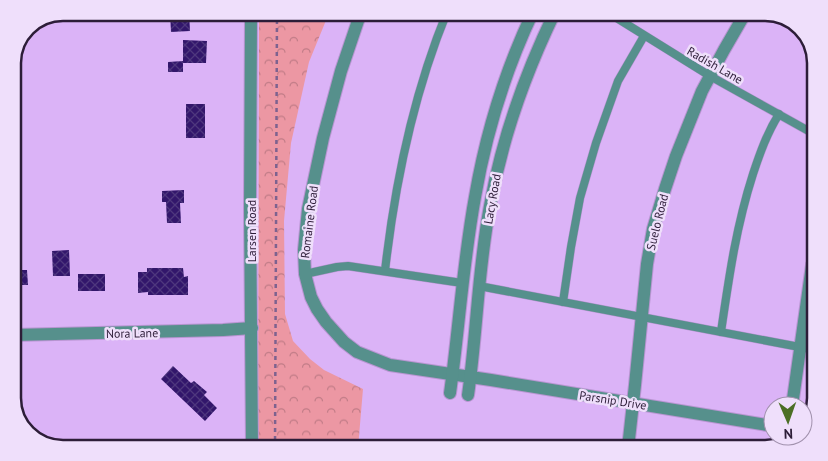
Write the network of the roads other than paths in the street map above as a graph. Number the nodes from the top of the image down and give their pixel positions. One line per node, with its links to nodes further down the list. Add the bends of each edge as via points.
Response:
1 (444, 21): 12 (lane, via 409,131 394,200)
2 (529, 21): 14 (street, Lacy Road, via 506,78 486,143)
3 (551, 21): 15 (street, Lacy Road, via 522,88 505,139 489,208)
4 (621, 21): 8 (lane, Radish Lane)
5 (741, 21): 9 (street, Suelo Road)
6 (251, 22): 19 (street, Larsen Road)
7 (358, 22): 13 (street, Romaine Road, via 341,71 314,176 304,250)
8 (644, 36): 9 (lane, Radish Lane); 16 (lane, via 618,81 596,143 579,206)
9 (710, 76): 10 (lane, Radish Lane); 17 (street, Suelo Road, via 688,122 665,189 649,255)
10 (779, 114): 11 (lane, Radish Lane); 20 (lane, via 759,155 740,216)
11 (807, 130)
12 (384, 271): 13 (lane, via 342,266); 14 (lane)
13 (305, 274): 23 (street, Romaine Road, via 317,309 339,337 357,352 390,365)
14 (462, 283): 23 (street, Lacy Road)
15 (479, 286): 16 (lane); 24 (street, Lacy Road)
16 (563, 302): 17 (lane)
17 (641, 317): 20 (lane); 28 (street, Suelo Road)
18 (807, 324): 22 (street)
19 (252, 328): 21 (street, Nora Lane); 30 (street, Larsen Road)
20 (721, 332): 22 (lane)
21 (21, 334)
22 (805, 348): 27 (street)
23 (452, 375): 24 (street, Parsnip Drive); 25 (street, Lacy Road)
24 (470, 377): 26 (street, Lacy Road); 28 (street, Parsnip Drive)
25 (450, 393)
26 (468, 395)
27 (794, 396)
28 (633, 403): 29 (street, Parsnip Drive); 31 (street, Suelo Road)
29 (763, 424)
30 (252, 440)
31 (629, 440)

